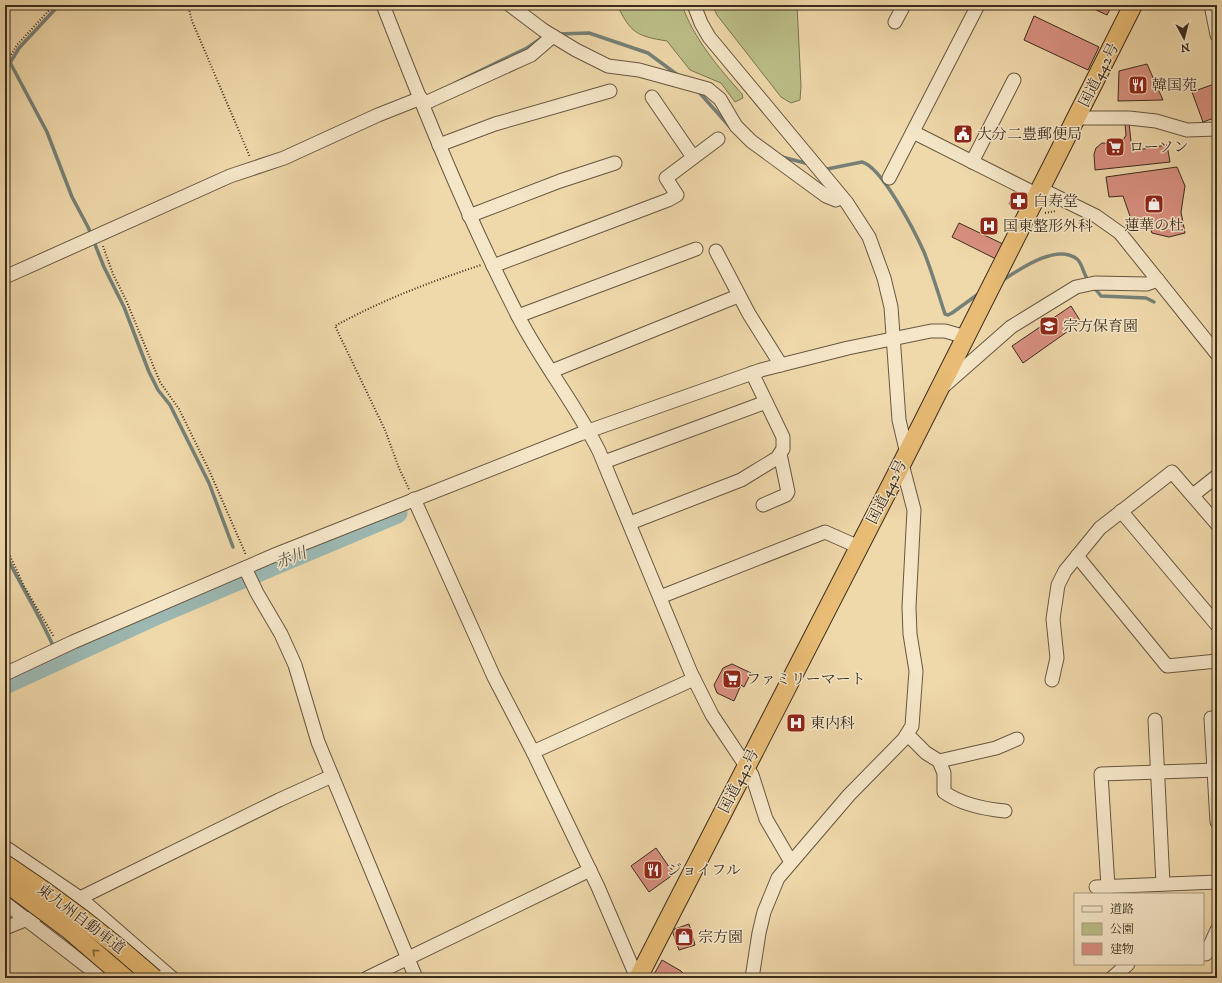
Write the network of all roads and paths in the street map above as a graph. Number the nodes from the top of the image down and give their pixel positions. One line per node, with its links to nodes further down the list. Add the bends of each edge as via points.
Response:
1 (54, 5): 14 (path)
2 (188, 5): 28 (path, via 190,18)
3 (383, 5): 19 (street)
4 (510, 5): 12 (street, via 532,23)
5 (694, 5): 31 (street, via 713,42)
6 (904, 5): 10 (street)
7 (978, 5): 22 (street)
8 (1134, 5): 20 (highway, 国道442号)
9 (1211, 5): 11 (street)
10 (895, 22)
11 (1217, 34)
12 (554, 36): 19 (street, via 530,55); 31 (street, via 608,66 639,70 708,89 720,99 736,126 751,141 826,196 836,200)
13 (5, 44): 14 (path)
14 (11, 55): 15 (path)
15 (5, 65)
16 (1014, 80): 26 (street)
17 (610, 91): 24 (street, via 517,117)
18 (652, 97): 25 (street)
19 (422, 101): 24 (street); 28 (street, via 378,115 284,158)
20 (1077, 118): 21 (street, via 1129,118 1156,121 1187,130); 30 (highway, 国道442号)
21 (1217, 129)
22 (914, 132): 26 (street); 29 (street)
23 (718, 139): 25 (street)
24 (439, 145): 32 (street)
25 (693, 157): 36 (street, via 666,178 677,195 668,200)
26 (972, 162): 30 (street)
27 (615, 163): 32 (street)
28 (255, 167): 33 (street)
29 (889, 178)
30 (1040, 192): 38 (street, via 1084,209 1113,226); 41 (highway, 国道442号)
31 (841, 196): 42 (street, via 861,222 873,246 889,296)
32 (469, 216): 36 (street)
33 (99, 235): 37 (street); 63 (path, via 113,274 160,382 179,409 209,470)
34 (696, 249): 40 (street)
35 (716, 251): 39 (street)
36 (492, 263): 40 (street); 55 (path, via 418,286 335,326 385,430)
37 (5, 277)
38 (1158, 280): 43 (street); 47 (street, via 1147,284 1095,283 1076,287 1011,327)
39 (738, 296): 44 (street); 45 (street)
40 (518, 316): 45 (street)
41 (966, 337): 42 (street, via 938,331); 47 (highway, 国道442号)
42 (894, 339): 44 (street); 51 (street)
43 (1217, 354)
44 (781, 365): 46 (street)
45 (552, 372): 49 (street)
46 (752, 373): 48 (street); 49 (street)
47 (940, 389): 51 (highway, 国道442号)
48 (766, 402): 50 (street, via 783,437 783,449); 52 (street)
49 (589, 431): 52 (street); 55 (street)
50 (780, 454): 56 (street, via 788,492); 58 (street, via 742,480)
51 (904, 459): 61 (highway, 国道442号); 73 (street, via 914,515 910,607 910,634 915,662 914,717)
52 (604, 462): 58 (street)
53 (1217, 476): 54 (street)
54 (1193, 495): 57 (street, via 1172,472); 59 (street)
55 (414, 499): 63 (street); 75 (street, via 494,677)
56 (763, 505)
57 (1121, 511): 62 (street, via 1095,533); 65 (street)
58 (630, 523): 64 (street)
59 (1217, 524)
60 (5, 545): 66 (path, via 24,586)
61 (859, 547): 64 (street, via 825,532); 77 (highway, 国道442号)
62 (1077, 556): 67 (street, via 1167,666); 70 (street, via 1058,585 1053,619 1057,658)
63 (248, 566): 66 (street); 80 (street, via 257,593 281,634 295,665 318,742)
64 (660, 597): 69 (street)
65 (1217, 625)
66 (61, 648): 68 (street)
67 (1217, 661)
68 (5, 674)
69 (694, 679): 75 (street); 77 (street, via 712,715)
70 (1052, 680)
71 (1211, 718): 78 (street)
72 (1156, 720): 79 (street)
73 (908, 734): 76 (street, via 926,753); 84 (street, via 854,790)
74 (1016, 739): 76 (street, via 996,748)
75 (533, 752): 86 (street)
76 (939, 761): 81 (street, via 944,773 944,792 953,799 983,809)
77 (747, 766): 84 (street, via 766,819); 104 (highway, 国道442号)
78 (1216, 770): 79 (street); 82 (street)
79 (1158, 772): 89 (street); 89 (street, via 1101,774 1102,887)
80 (332, 776): 90 (street); 96 (street)
81 (1005, 811)
82 (1217, 822)
83 (5, 847): 90 (street)
84 (791, 862): 105 (street, via 774,887 764,912)
85 (5, 864): 100 (highway, 東九州自動車道, bridge, via 123,950)
86 (590, 870): 96 (street); 104 (street)
87 (5, 882): 99 (highway, 東九州自動車道, one-way to 87, bridge, via 68,929)
88 (1217, 882): 89 (street)
89 (1163, 884)
90 (80, 898): 92 (street); 101 (street)
91 (5, 903): 92 (street)
92 (27, 919): 93 (street); 98 (street)
93 (5, 928)
94 (1217, 930): 95 (street)
95 (1209, 954)
96 (408, 959): 102 (street); 103 (street)
97 (1127, 965): 106 (street)
98 (102, 978)
99 (124, 978)
100 (154, 978)
101 (172, 978)
102 (367, 978)
103 (416, 978)
104 (638, 978)
105 (752, 978)
106 (1112, 978)

